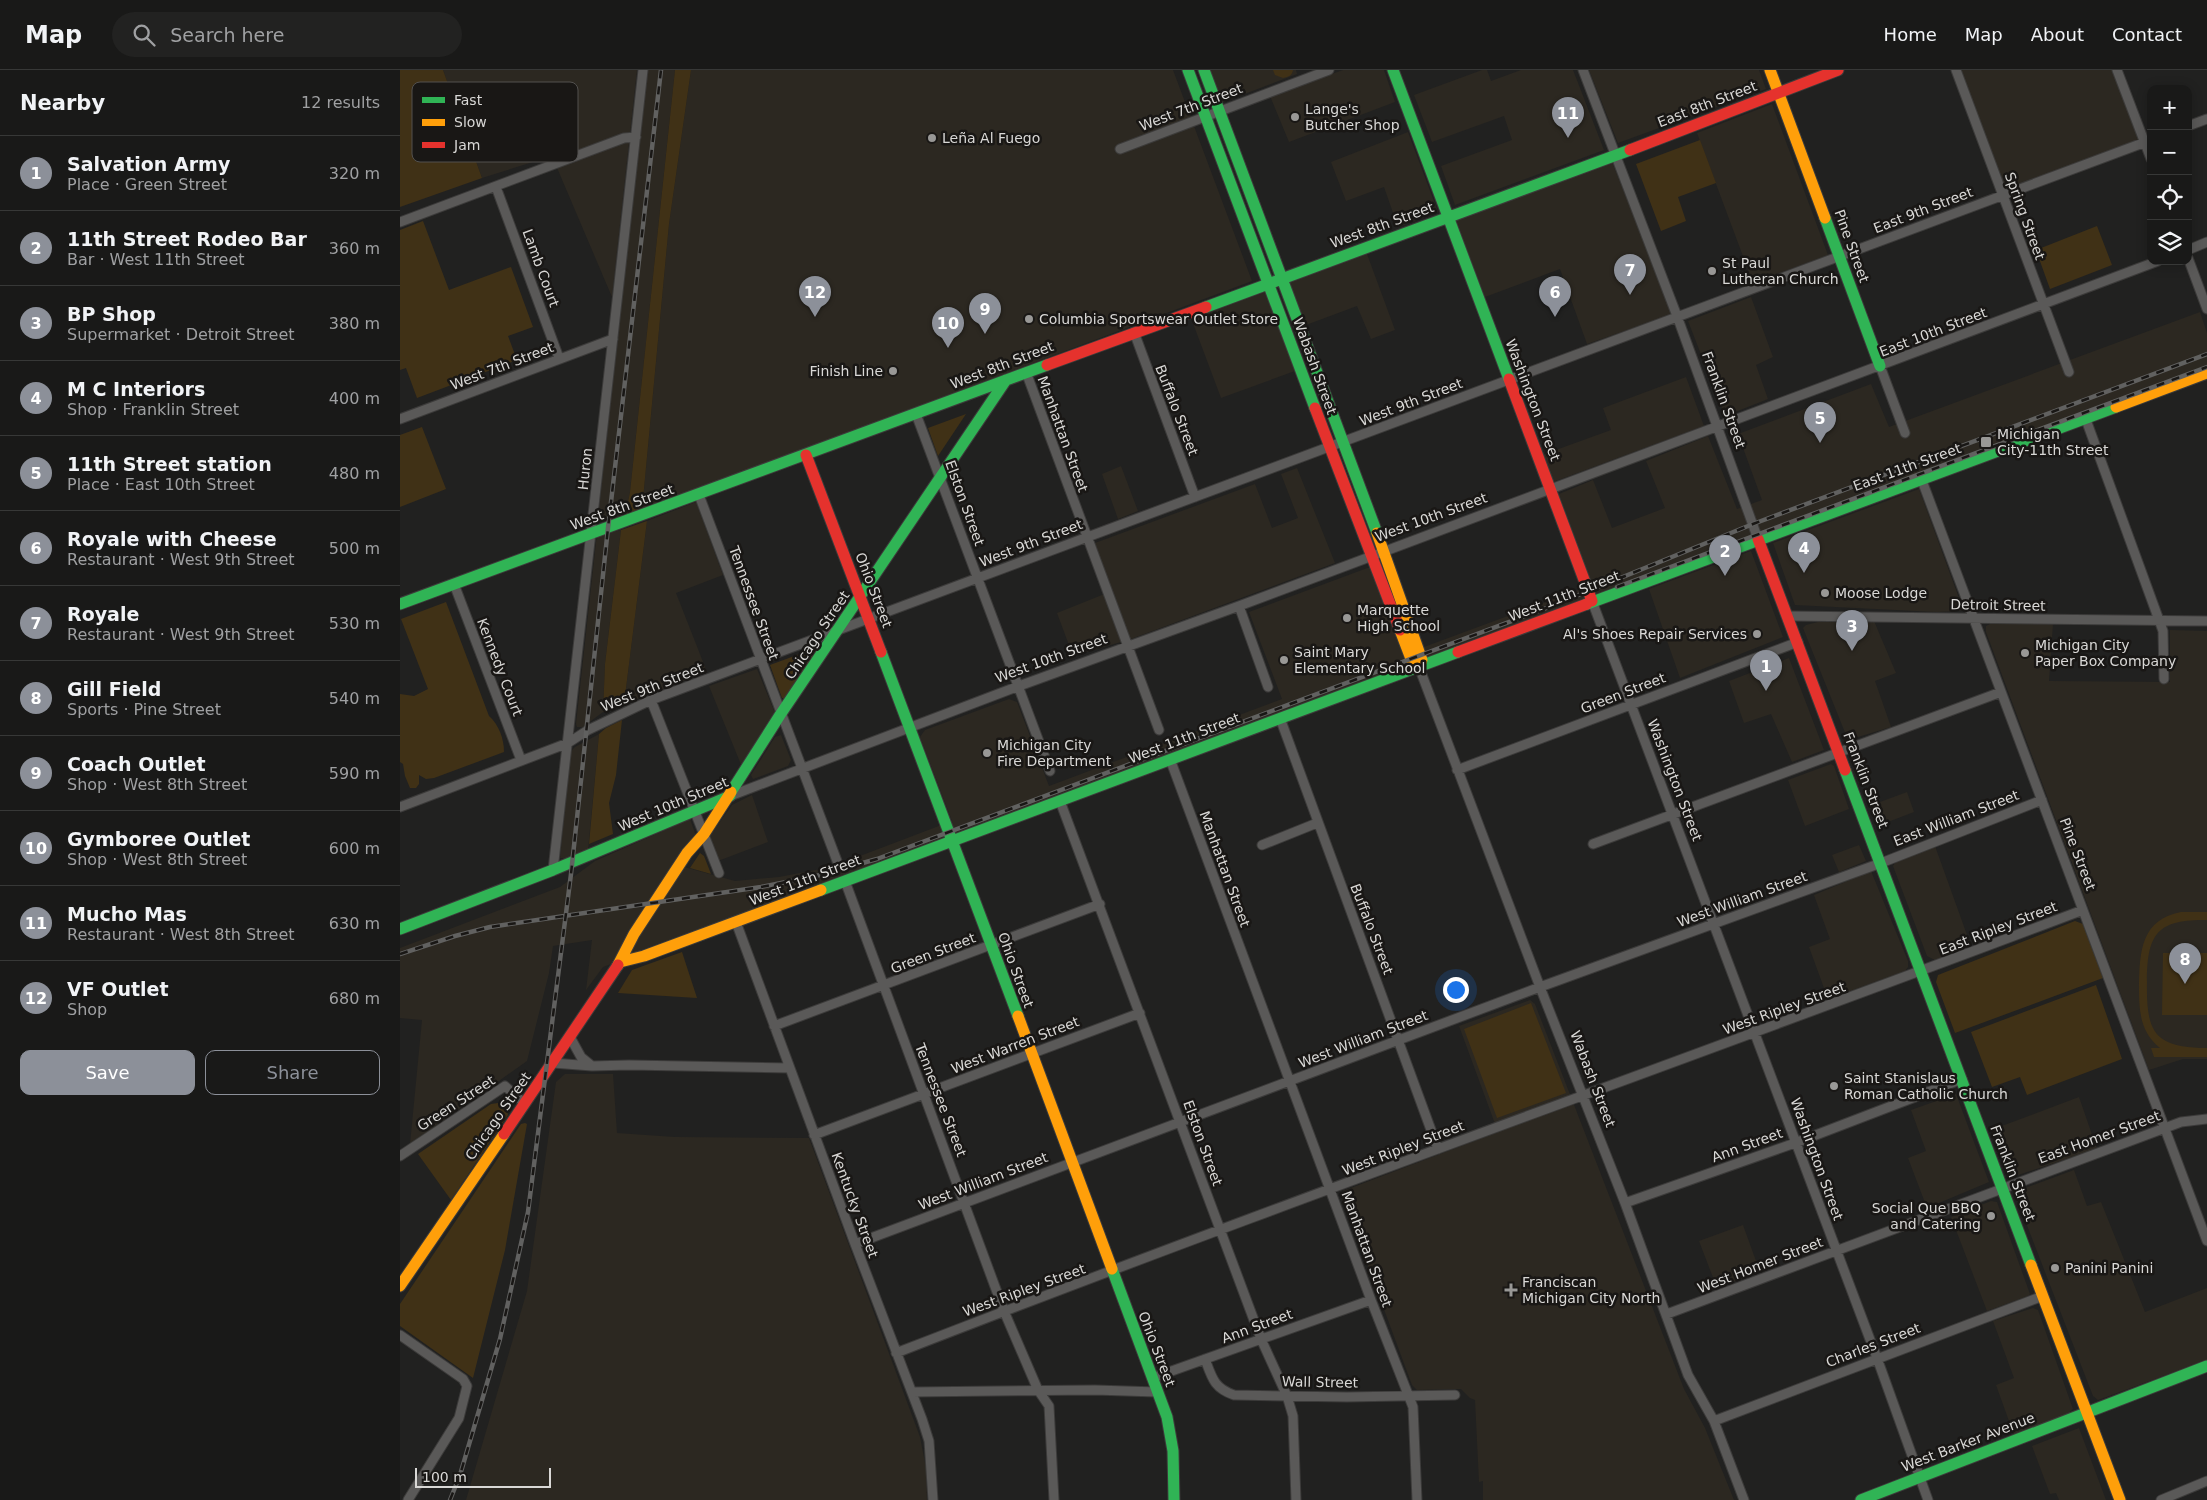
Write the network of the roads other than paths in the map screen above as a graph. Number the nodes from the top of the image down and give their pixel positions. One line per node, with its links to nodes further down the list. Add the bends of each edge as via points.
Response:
1 (643, 70): 16 (street, Huron)
2 (1188, 70): 13 (street, Wabash Street)
3 (1204, 70): 12 (street, Wabash Street)
4 (1329, 70): 12 (street, West 7th Street)
5 (1393, 70): 25 (street, Washington Street)
6 (1583, 70): 21 (street, Franklin Street)
7 (1770, 70): 11 (street, Pine Street)
8 (1838, 70): 11 (street, East 8th Street)
9 (1956, 70): 24 (street, Spring Street)
10 (2117, 70): 17 (street)
11 (1779, 93): 21 (street, East 8th Street); 29 (street, Pine Street)
12 (1219, 111): 13 (street, West 7th Street); 32 (street, Wabash Street)
13 (1206, 116): 19 (street, West 7th Street); 33 (street, Wabash Street)
14 (2207, 119): 15 (street)
15 (2192, 125)
16 (636, 137): 20 (street, via 624,138); 38 (street, Huron)
17 (2147, 139)
18 (2147, 141): 24 (street, East 9th Street)
19 (1120, 149)
20 (578, 156)
21 (1615, 156): 25 (street, West 8th Street); 36 (street, Franklin Street)
22 (561, 162): 23 (street)
23 (496, 187): 26 (street); 39 (street, Lamb Court)
24 (2002, 194): 29 (street, East 9th Street); 34 (street, Spring Street)
25 (1448, 217): 32 (street, West 8th Street); 45 (street, Washington Street)
26 (400, 222)
27 (2207, 242): 28 (street)
28 (2192, 248)
29 (1840, 256): 36 (street, East 9th Street); 40 (street, Pine Street)
30 (2147, 265): 34 (street, East 10th Street)
31 (2191, 265): 35 (street)
32 (1280, 278): 33 (street, West 8th Street); 51 (street, Wabash Street)
33 (1268, 283): 37 (street, West 8th Street); 52 (street, Wabash Street)
34 (2044, 304): 40 (street, East 10th Street); 42 (street, Spring Street)
35 (2207, 309)
36 (1677, 316): 45 (street, West 9th Street); 49 (street, Franklin Street)
37 (1134, 332): 41 (street, West 8th Street); 58 (street, Buffalo Street)
38 (613, 339): 39 (street, West 7th Street); 59 (street, Huron)
39 (560, 358): 48 (street, West 7th Street)
40 (1880, 366): 49 (street, East 10th Street); 50 (street, Pine Street)
41 (1026, 372): 44 (street, West 8th Street); 60 (street, Manhattan Street)
42 (2069, 372)
43 (2207, 373): 47 (street, East 11th Street)
44 (1006, 380): 46 (street, West 8th Street); 54 (street, Chicago Street)
45 (1509, 380): 51 (street, West 9th Street); 56 (street, Washington Street)
46 (916, 414): 53 (street, West 8th Street); 54 (street, Elston Street)
47 (2085, 417): 55 (street, East 11th Street); 73 (street)
48 (400, 419)
49 (1717, 426): 56 (street, West 10th Street); 61 (street, Franklin Street)
50 (1905, 433)
51 (1343, 442): 52 (street, West 9th Street); 62 (street, Wabash Street)
52 (1329, 447): 58 (street, West 9th Street); 63 (street, Wabash Street)
53 (806, 455): 57 (street, West 8th Street); 66 (street, Ohio Street)
54 (941, 478): 64 (street, Elston Street); 66 (street, Chicago Street)
55 (1921, 478): 61 (street, East 11th Street); 72 (street, Pine Street)
56 (1550, 489): 62 (street, West 10th Street); 67 (street, Washington Street)
57 (699, 495): 59 (street, West 8th Street); 78 (street, Tennessee Street)
58 (1195, 497): 60 (street, West 9th Street)
59 (592, 534): 65 (street, West 8th Street); 90 (street, Huron)
60 (1086, 537): 64 (street, West 9th Street); 77 (street, Manhattan Street)
61 (1758, 539): 67 (street, West 11th Street); 70 (street, Franklin Street)
62 (1383, 551): 63 (street, West 10th Street); 79 (street, Wabash Street, via 1422,660)
63 (1371, 556): 69 (street, West 10th Street); 79 (street, Wabash Street, via 1413,664)
64 (977, 578): 71 (street, West 9th Street); 81 (street, Elston Street)
65 (454, 584): 68 (street, West 8th Street); 93 (street, Kennedy Court)
66 (860, 598): 71 (street, Ohio Street); 75 (street, Chicago Street)
67 (1592, 601): 79 (street, West 11th Street); 85 (street, Washington Street)
68 (400, 604)
69 (1240, 606): 77 (street, West 10th Street); 82 (street)
70 (1788, 616): 72 (street, Detroit Street); 76 (street, Franklin Street)
71 (868, 618): 75 (street, West 9th Street); 88 (street, Ohio Street)
72 (1973, 618): 73 (street, Detroit Street); 83 (street, Pine Street)
73 (2159, 620): 74 (street, Detroit Street); 80 (street, via 2163,631)
74 (2207, 621)
75 (839, 629): 78 (street, West 9th Street); 86 (street, Chicago Street)
76 (1798, 642): 85 (street, Green Street); 91 (street, Franklin Street)
77 (1128, 646): 81 (street, West 10th Street); 89 (street, Manhattan Street)
78 (760, 659): 84 (street, West 9th Street); 86 (street, Tennessee Street)
79 (1419, 667): 87 (street, West 11th Street); 95 (street, Wabash Street)
80 (2164, 679)
81 (1019, 686): 88 (street, West 10th Street); 96 (street, Elston Street)
82 (1268, 687)
83 (2001, 692): 91 (street); 98 (street, Pine Street)
84 (651, 700): 90 (street, West 9th Street); 101 (street)
85 (1630, 705): 95 (street, Green Street); 102 (street, Washington Street)
86 (780, 715): 94 (street, Tennessee Street); 97 (street, Chicago Street)
87 (1280, 718): 92 (street, West 11th Street); 103 (street, Buffalo Street)
88 (911, 727): 94 (street, West 10th Street); 105 (street, Ohio Street)
89 (1159, 730)
90 (568, 743): 93 (street, West 9th Street); 110 (street, Huron)
91 (1840, 752): 102 (street); 109 (street, Franklin Street)
92 (1170, 759): 99 (street, West 11th Street); 133 (street, Manhattan Street)
93 (521, 760): 100 (street, West 9th Street)
94 (801, 768): 97 (street, West 10th Street); 108 (street, Tennessee Street)
95 (1457, 770): 122 (street, Wabash Street)
96 (1050, 771)
97 (730, 796): 101 (street, West 10th Street); 104 (street, Chicago Street)
98 (2042, 800): 109 (street, East William Street); 114 (street, Pine Street)
99 (1060, 801): 105 (street, West 11th Street); 113 (street, Elston Street)
100 (400, 807)
101 (694, 812): 104 (street); 110 (street, West 10th Street)
102 (1672, 814): 107 (street); 116 (street, Washington Street)
103 (1317, 824): 106 (street); 127 (street, Buffalo Street)
104 (704, 834): 111 (street); 119 (street, Chicago Street, via 682,861 634,934)
105 (953, 840): 112 (street, West 11th Street); 118 (street, Ohio Street)
106 (1262, 844)
107 (1593, 844)
108 (837, 861)
109 (1881, 862): 116 (street, West William Street); 120 (street, Franklin Street)
110 (553, 870): 117 (street, West 10th Street)
111 (719, 873)
112 (844, 881): 115 (street, West 11th Street); 121 (street, Tennessee Street)
113 (1100, 904): 118 (street, Green Street); 123 (street, Elston Street)
114 (2083, 910): 120 (street, East Ripley Street); 139 (street, Pine Street)
115 (736, 922): 119 (street, West 11th Street); 124 (street, Kentucky Street)
116 (1713, 924): 122 (street, West William Street); 125 (street, Washington Street)
117 (400, 929)
118 (991, 946): 121 (street, Green Street); 128 (street, Ohio Street)
119 (620, 962): 126 (street, Chicago Street)
120 (1922, 971): 125 (street, West Ripley Street); 132 (street, Franklin Street)
121 (883, 987): 124 (street, Green Street); 134 (street, Tennessee Street)
122 (1540, 987): 127 (street, West William Street); 135 (street, Wabash Street)
123 (1140, 1013): 128 (street, West Warren Street); 138 (street, Elston Street)
124 (774, 1026): 131 (street, Kentucky Street)
125 (1755, 1034): 135 (street, West Ripley Street); 141 (street, Washington Street)
126 (570, 1037): 129 (street, Chicago Street); 130 (street, via 581,1057)
127 (1399, 1040): 133 (street, West William Street); 142 (street, Buffalo Street)
128 (1032, 1054): 134 (street, West Warren Street); 144 (street, Ohio Street)
129 (554, 1063): 130 (street); 136 (street, Chicago Street)
130 (592, 1066): 131 (street)
131 (790, 1068): 140 (street, Kentucky Street)
132 (1962, 1079): 141 (street, Ann Street); 145 (street, Franklin Street)
133 (1289, 1081): 138 (street, West William Street); 146 (street, Manhattan Street)
134 (924, 1094): 140 (street, West Warren Street); 147 (street, Tennessee Street)
135 (1582, 1095): 142 (street, West Ripley Street); 148 (street, Wabash Street)
136 (524, 1103): 143 (street, Green Street, via 505,1086); 154 (street, Chicago Street)
137 (2207, 1119): 139 (street, East Homer Street)
138 (1180, 1122): 144 (street, West William Street); 149 (street, Elston Street)
139 (2164, 1128): 145 (street, East Homer Street); 150 (street, Pine Street)
140 (814, 1135): 151 (street, Kentucky Street)
141 (1796, 1143): 148 (street, Ann Street); 152 (street, Washington Street)
142 (1438, 1149): 146 (street, West Ripley Street)
143 (400, 1156)
144 (1072, 1162): 147 (street, West William Street); 153 (street, Ohio Street)
145 (2003, 1188): 152 (street, West Homer Street); 155 (street, Franklin Street)
146 (1330, 1190): 149 (street, West Ripley Street); 156 (street, Manhattan Street)
147 (965, 1202): 151 (street, West William Street); 157 (street, Tennessee Street)
148 (1625, 1203): 158 (street, Wabash Street)
149 (1221, 1230): 153 (street, West Ripley Street); 160 (street, Elston Street)
150 (2207, 1241)
151 (855, 1244): 161 (street, Kentucky Street)
152 (1836, 1251): 158 (street, West Homer Street); 162 (street, Washington Street)
153 (1112, 1272): 157 (street, West Ripley Street); 165 (street, Ohio Street)
154 (400, 1286)
155 (2043, 1296): 162 (street, Charles Street); 172 (street, Franklin Street)
156 (1370, 1300): 160 (street, Ann Street); 171 (street, Manhattan Street)
157 (1004, 1311): 161 (street, West Ripley Street); 166 (street, Tennessee Street)
158 (1667, 1314): 173 (street, Wabash Street, via 1688,1376)
159 (400, 1335): 176 (street, via 463,1379 468,1386 459,1418)
160 (1261, 1339): 163 (street, Ann Street); 170 (street, Elston Street)
161 (896, 1353): 167 (street, Kentucky Street)
162 (1877, 1358): 173 (street, Charles Street); 174 (street, Washington Street)
163 (1205, 1359): 165 (street, Ann Street); 170 (street, Wall Street, via 1215,1385 1225,1392)
164 (2207, 1366): 172 (street, West Barker Avenue)
165 (1152, 1378): 168 (street, Ohio Street)
166 (1038, 1390): 167 (street); 168 (street); 178 (street, Tennessee Street, via 1049,1406)
167 (912, 1392): 177 (street, Kentucky Street, via 929,1441)
168 (1157, 1392): 179 (street, Ohio Street, via 1170,1433)
169 (1455, 1395): 171 (street, Wall Street)
170 (1287, 1396): 171 (street, Wall Street); 180 (street, Elston Street, via 1293,1416)
171 (1408, 1396): 181 (street, Manhattan Street, via 1413,1407)
172 (2087, 1412): 174 (street, West Barker Avenue); 185 (street, Franklin Street)
173 (1714, 1421): 182 (street, Wabash Street)
174 (1920, 1477): 183 (street, West Barker Avenue); 184 (street, Washington Street)
175 (2207, 1481): 186 (street)
176 (408, 1500)
177 (933, 1500)
178 (1054, 1500)
179 (1174, 1500)
180 (1296, 1500)
181 (1417, 1500)
182 (1744, 1500)
183 (1860, 1500)
184 (1928, 1500)
185 (2120, 1500)
186 (2161, 1500)

